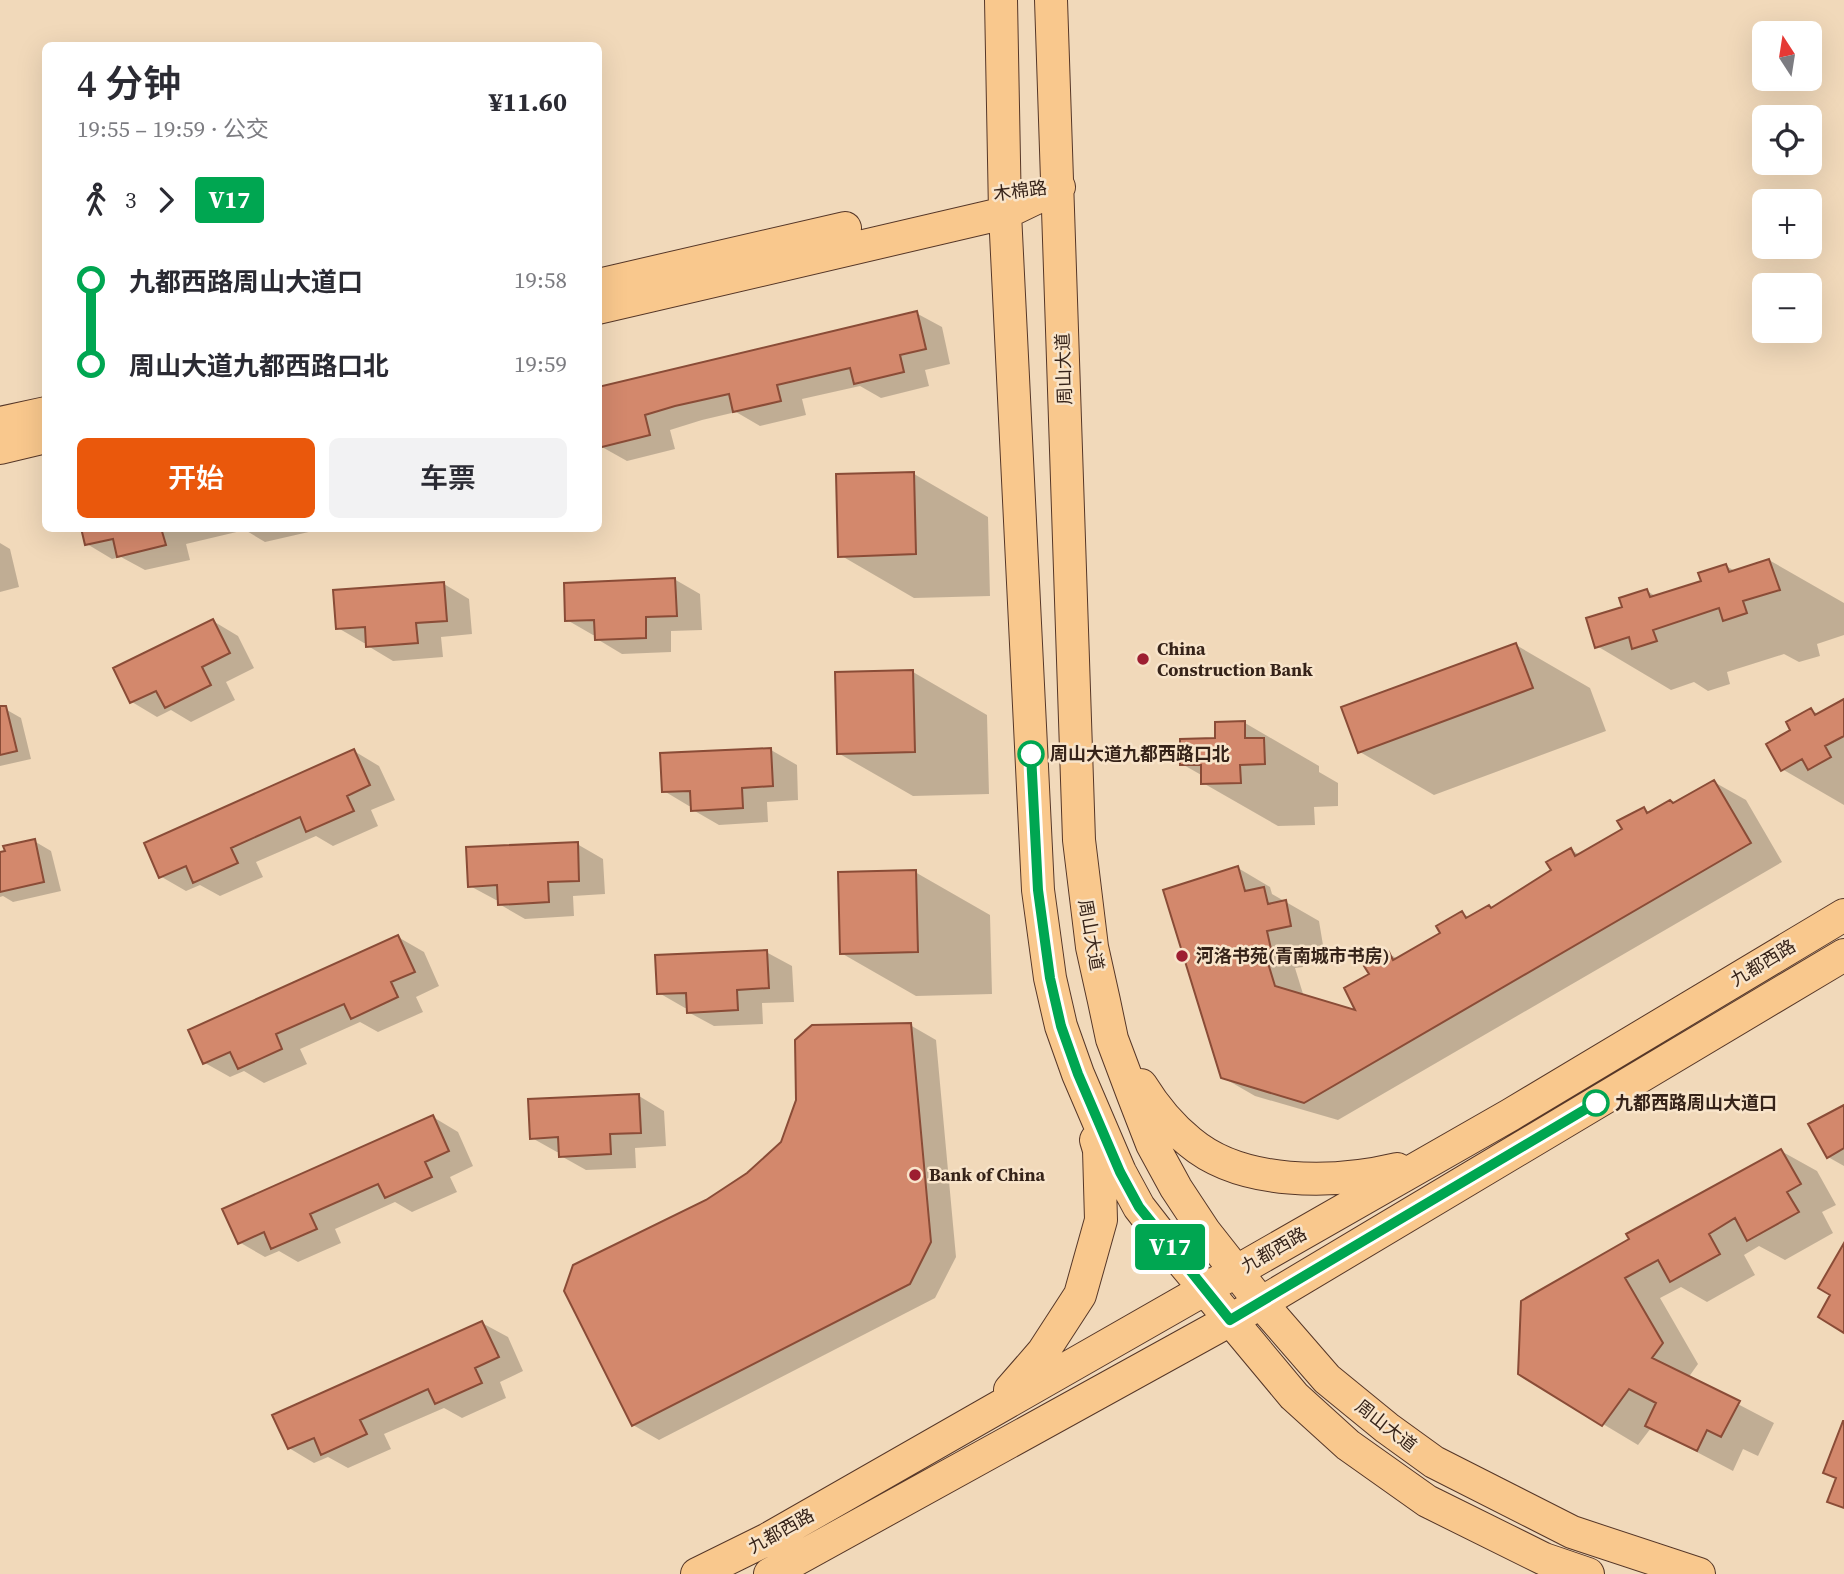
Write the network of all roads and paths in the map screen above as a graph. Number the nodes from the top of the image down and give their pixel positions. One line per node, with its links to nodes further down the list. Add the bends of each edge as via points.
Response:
1 (1001, 0): 4 (main road, 周山大道)
2 (1051, 0): 3 (main road, 周山大道)
3 (1059, 187): 4 (main road, 木棉路); 13 (main road, 周山大道, via 1079,840 1092,947)
4 (1005, 201): 5 (main road, 木棉路); 6 (main road, 木棉路); 14 (main road, 周山大道, via 1038,890 1055,1002)
5 (602, 284)
6 (602, 307)
7 (42, 414): 8 (main road)
8 (0, 423)
9 (42, 438): 10 (main road)
10 (0, 448)
11 (1844, 915): 15 (main road, 九都西路)
12 (1844, 955): 18 (main road, 九都西路)
13 (1112, 1040): 15 (main road, via 1168,1121 1213,1157 1255,1171 1310,1180 1369,1176); 16 (main road, 周山大道, via 1152,1144 1205,1232)
14 (1078, 1074): 17 (main road, 周山大道, via 1139,1207); 20 (main road, via 1099,1150 1101,1220 1080,1295 1043,1352)
15 (1429, 1161): 16 (main road, 九都西路)
16 (1237, 1272): 17 (main road, 九都西路); 18 (main road, 周山大道)
17 (1206, 1290): 19 (main road, 周山大道); 20 (main road, 九都西路)
18 (1261, 1303): 19 (main road, 九都西路); 24 (main road, 周山大道, via 1326,1379 1434,1462 1572,1532)
19 (1230, 1320): 22 (main road, 九都西路); 23 (main road, 周山大道, via 1294,1396 1391,1476 1427,1501 1544,1559)
20 (995, 1408): 21 (main road, 九都西路, via 768,1539)
21 (697, 1574)
22 (770, 1574)
23 (1588, 1574)
24 (1699, 1574)

